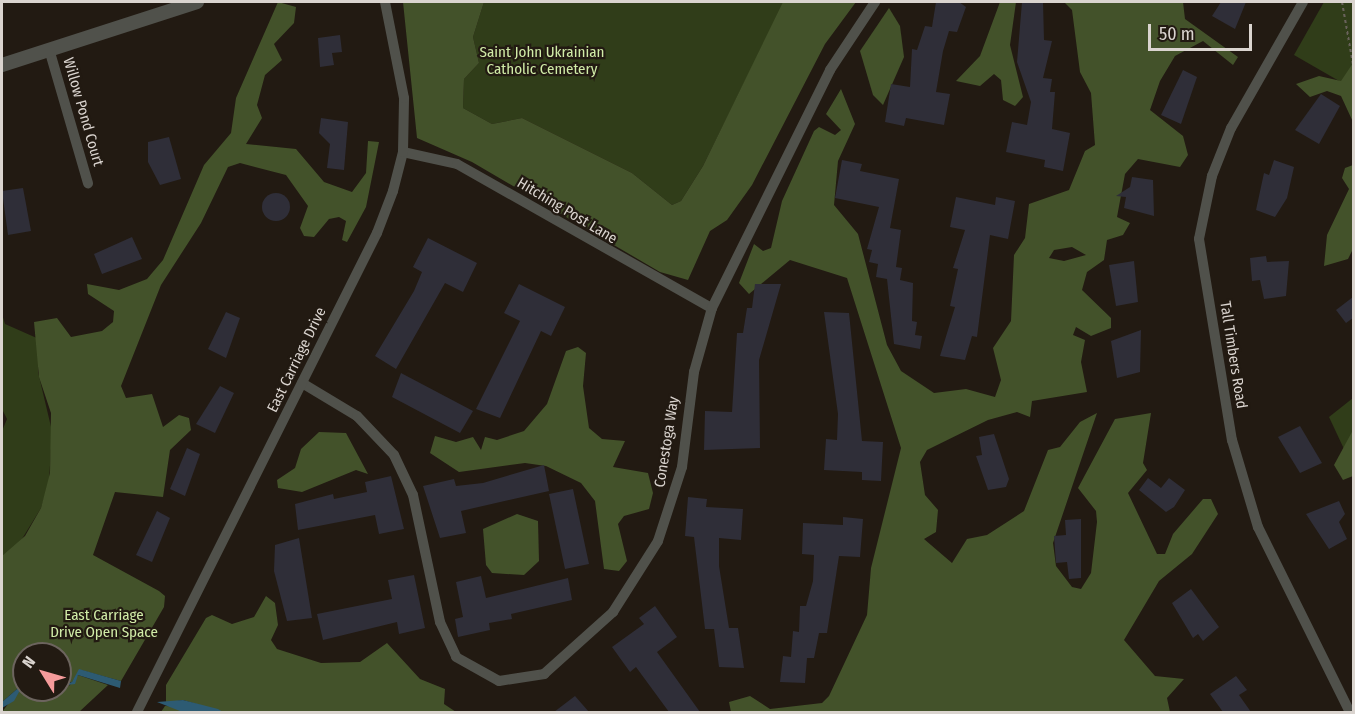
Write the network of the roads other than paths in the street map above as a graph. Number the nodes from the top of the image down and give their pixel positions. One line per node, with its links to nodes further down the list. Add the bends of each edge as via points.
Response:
1 (197, 2): 5 (street)
2 (384, 2): 7 (street, East Carriage Drive, via 402,72)
3 (875, 2): 9 (street, Conestoga Way, via 830,70)
4 (1303, 2): 12 (street, Tall Timbers Road, via 1231,128 1212,176 1199,239 1232,440 1258,527)
5 (49, 49): 6 (street); 8 (street, Willow Pond Court)
6 (2, 65)
7 (403, 153): 9 (street, Hitching Post Lane, via 458,164); 10 (street, East Carriage Drive, via 377,233)
8 (88, 183)
9 (712, 308): 10 (street, Conestoga Way, via 694,372 682,467 657,541 600,626 543,674 521,682 480,675 456,657 440,622 413,495 394,455 357,416)
10 (302, 383): 11 (street, East Carriage Drive)
11 (137, 712)
12 (1350, 712)

